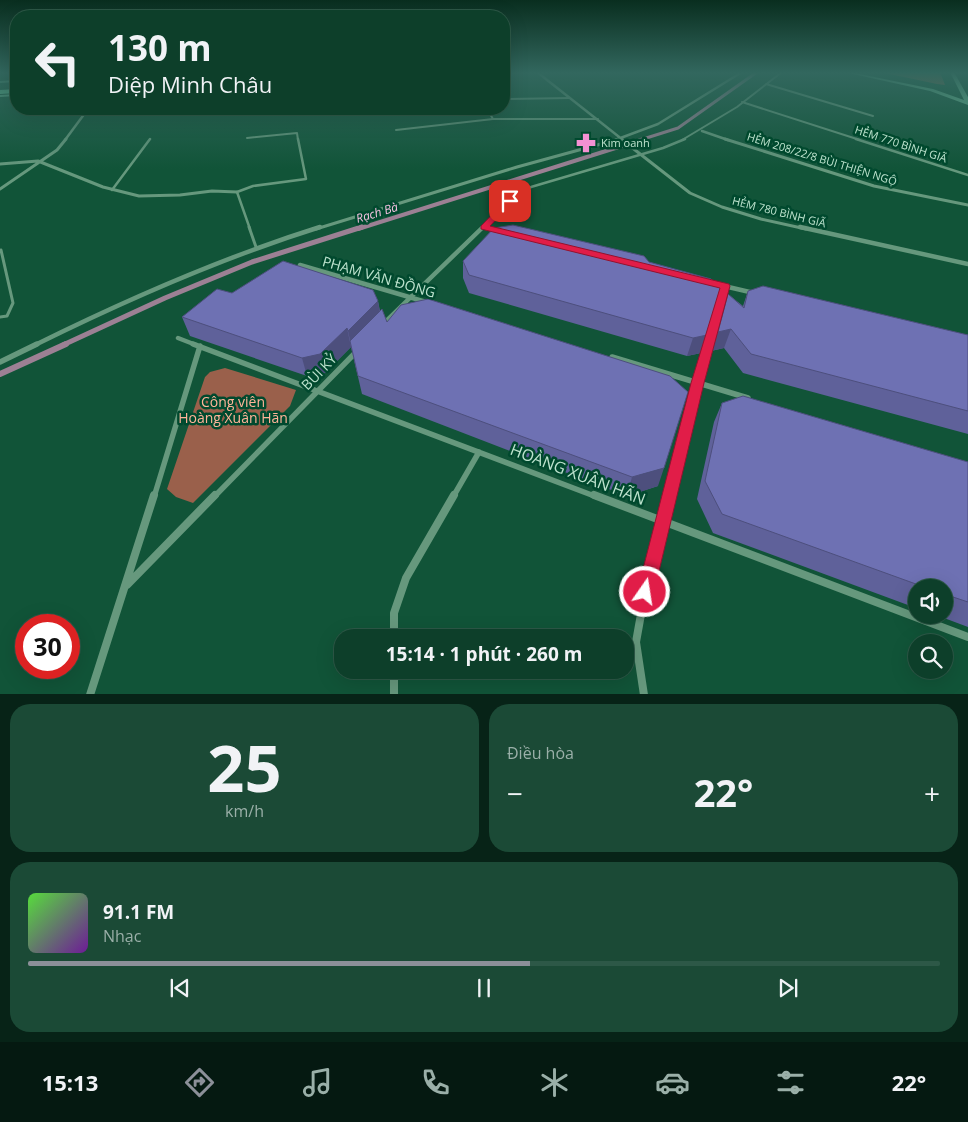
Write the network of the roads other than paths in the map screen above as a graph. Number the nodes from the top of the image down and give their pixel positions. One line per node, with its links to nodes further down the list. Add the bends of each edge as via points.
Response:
1 (578, 104): 10 (street, HẺM 780 BÌNH GIÃ)
2 (690, 104): 14 (street, via 658,124)
3 (739, 104): 12 (lane)
4 (749, 104): 19 (lane, HẺM 770 BÌNH GIÃ)
5 (834, 104): 8 (lane)
6 (83, 115): 17 (street, via 57,150)
7 (491, 115): 9 (lane)
8 (873, 116)
9 (493, 119): 10 (lane); 11 (lane)
10 (598, 119): 14 (street, HẺM 780 BÌNH GIÃ)
11 (396, 130)
12 (702, 131): 16 (lane); 24 (street, HẺM 208/22/8 BÙI THIỆN NGỘ, via 874,186)
13 (248, 138): 22 (lane, via 297,133 306,179 246,187)
14 (621, 138): 16 (street, HẺM 780 BÌNH GIÃ); 27 (street)
15 (150, 139): 21 (lane)
16 (642, 154): 23 (lane, via 531,187); 29 (street, HẺM 780 BÌNH GIÃ, via 690,193 722,207 762,219)
17 (38, 161): 18 (street); 20 (street); 21 (street)
18 (0, 164)
19 (968, 175)
20 (0, 189)
21 (112, 190): 22 (street, via 140,196)
22 (237, 192): 27 (lane)
23 (510, 201): 25 (street)
24 (968, 206)
25 (484, 228): 26 (street); 34 (street)
26 (494, 230)
27 (256, 247): 42 (street, via 119,304)
28 (1, 250): 36 (lane, via 13,304 7,316)
29 (968, 264)
30 (300, 265): 34 (street, PHẠM VĂN ĐỒNG)
31 (706, 282): 32 (street)
32 (726, 286): 33 (street); 43 (street)
33 (764, 296)
34 (408, 297): 35 (street, PHẠM VĂN ĐỒNG); 37 (street)
35 (436, 305)
36 (0, 317)
37 (376, 331)
38 (178, 338): 40 (street, HOÀNG XUÂN HÃN)
39 (364, 344): 44 (street, BÙI KỶ)
40 (200, 346): 44 (street, HOÀNG XUÂN HÃN); 48 (street, BÙI KỶ)
41 (604, 355): 43 (street)
42 (0, 362)
43 (698, 383): 45 (street); 47 (street)
44 (318, 391): 46 (street, HOÀNG XUÂN HÃN); 48 (street, BÙI KỶ)
45 (754, 400)
46 (480, 452): 47 (street, HOÀNG XUÂN HÃN); 49 (street, via 406,578 394,613)
47 (662, 521): 50 (street, HOÀNG XUÂN HÃN); 54 (street, via 636,642)
48 (127, 585): 52 (street, BÙI KỶ)
49 (394, 629)
50 (968, 636)
51 (394, 679): 53 (street)
52 (90, 694)
53 (394, 694)
54 (644, 694)

